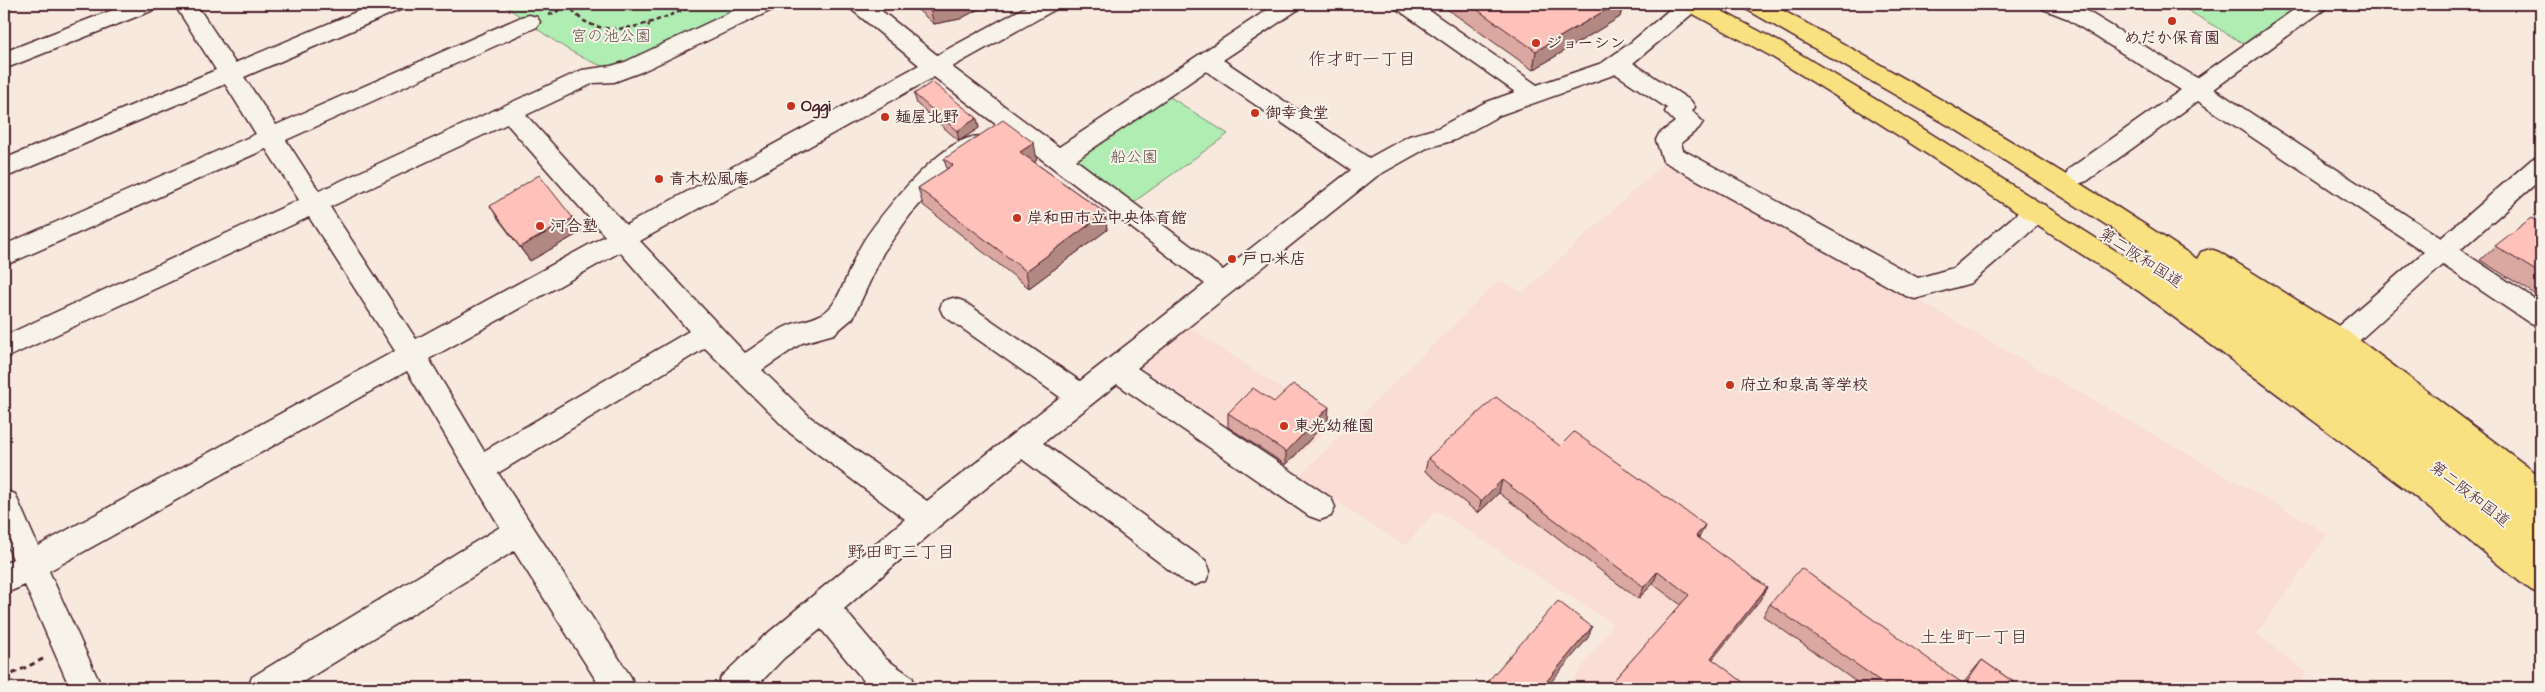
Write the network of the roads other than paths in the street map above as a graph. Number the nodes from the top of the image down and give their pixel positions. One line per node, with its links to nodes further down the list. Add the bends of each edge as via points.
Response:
1 (148, 4): 17 (street)
2 (185, 4): 20 (street)
3 (394, 4): 20 (street)
4 (766, 4): 23 (street, via 633,67 614,74 590,76)
5 (859, 4): 19 (street)
6 (1048, 4): 19 (street)
7 (1291, 4): 16 (street)
8 (1405, 4): 22 (street)
9 (1691, 4): 18 (street); 32 (highway, via 1819,76)
10 (1715, 4): 13 (highway, 第二阪和国道)
11 (2051, 4): 14 (street)
12 (2317, 4): 21 (street)
13 (1760, 8): 30 (highway, via 1839,34); 52 (highway, 第二阪和国道, via 1999,144 2220,287); 54 (highway, 第二阪和国道, via 1883,97 2007,171 2192,291 2454,481)
14 (2080, 8): 21 (street)
15 (529, 22): 25 (street)
16 (1206, 60): 26 (street); 29 (street)
17 (4, 61)
18 (1616, 63): 22 (street); 32 (street, via 1684,107 1677,112 1691,122 1668,140 1672,155 1915,289 1962,276)
19 (935, 66): 24 (street); 33 (street)
20 (230, 75): 25 (street); 28 (street)
21 (2197, 88): 30 (street); 34 (street)
22 (1535, 95): 29 (street, via 1492,109 1446,134 1418,142)
23 (510, 113): 31 (street); 33 (street)
24 (1008, 122): 26 (street); 44 (street, via 934,172 902,208 872,249 844,311 824,327 794,335)
25 (271, 138): 31 (street); 35 (street)
26 (1058, 160): 36 (street)
27 (2541, 165): 34 (street)
28 (4, 169)
29 (1368, 170): 36 (street)
30 (2078, 175): 40 (highway)
31 (314, 205): 41 (street); 42 (street)
32 (2036, 212): 58 (highway, via 2149,285 2296,391)
33 (623, 238): 39 (street); 42 (street)
34 (2442, 251): 38 (street); 40 (street)
35 (4, 256)
36 (1223, 284): 43 (street)
37 (954, 308): 45 (street)
38 (2541, 317)
39 (707, 333): 44 (street); 47 (street)
40 (2340, 341): 48 (highway)
41 (4, 348)
42 (412, 355): 47 (street); 55 (street)
43 (1116, 368): 45 (street); 50 (street)
44 (743, 369): 51 (street, via 800,425)
45 (1080, 396): 46 (street)
46 (1022, 443): 51 (street); 56 (street)
47 (479, 469): 53 (street)
48 (2541, 494)
49 (4, 503): 55 (street)
50 (1320, 507)
51 (927, 518): 59 (street)
52 (2541, 521)
53 (520, 531): 61 (street); 62 (street)
54 (2541, 550)
55 (31, 565): 57 (street); 60 (street)
56 (1195, 571)
57 (4, 580)
58 (2541, 580)
59 (823, 608): 63 (street, via 773,648); 64 (street, via 875,670)
60 (86, 688)
61 (264, 688)
62 (619, 688)
63 (732, 688)
64 (900, 688)

